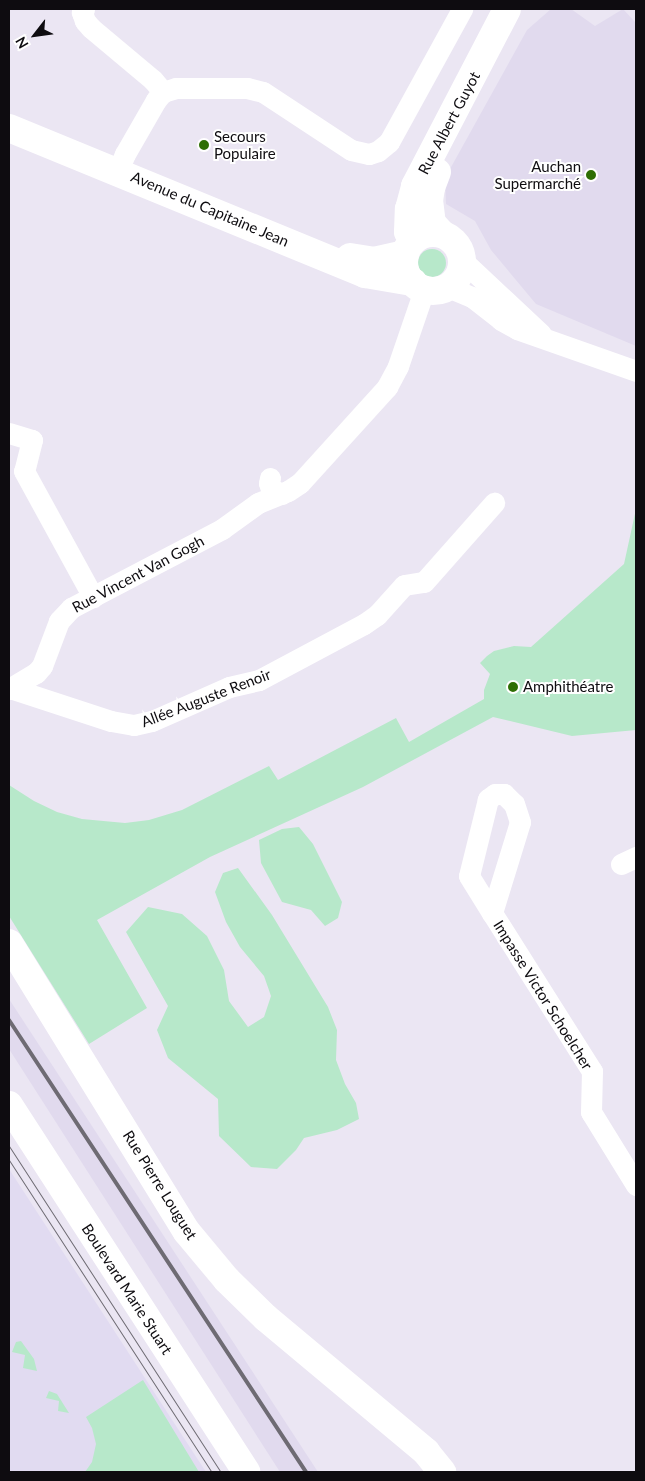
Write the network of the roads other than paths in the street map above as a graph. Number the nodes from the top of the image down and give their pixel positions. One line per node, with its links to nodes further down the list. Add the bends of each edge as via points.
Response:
1 (84, 9): 5 (street, via 85,21 91,28)
2 (462, 9): 5 (street, via 389,142 369,154 351,150 263,92 247,88 176,88)
3 (507, 9): 10 (main road, Rue Albert Guyot, via 415,186 410,209)
4 (521, 9): 9 (main road, Rue Albert Guyot, via 431,188 432,223)
5 (163, 92): 8 (street)
6 (9, 117): 8 (main road, Avenue du Capitaine Jean)
7 (9, 128): 8 (main road, Avenue du Capitaine Jean)
8 (119, 167): 10 (main road, Avenue du Capitaine Jean, via 354,259 374,261); 12 (main road, Avenue du Capitaine Jean, via 366,274)
9 (441, 233): 10 (main road, via 421,235); 11 (main road, via 456,243)
10 (409, 247): 12 (main road, via 405,269)
11 (463, 261): 12 (main road, via 459,276); 13 (street)
12 (428, 286): 13 (street, via 472,297 517,329); 18 (street, Rue Vincent Van Gogh, via 394,374 380,395 300,483 282,483 222,530)
13 (545, 337): 14 (street)
14 (636, 371)
15 (9, 433): 16 (street, via 32,440)
16 (17, 469): 18 (street)
17 (494, 503): 19 (street, Allée Auguste Renoir, via 424,582 404,585 377,615 364,624 259,680 229,686 152,721 134,725 111,721)
18 (92, 597): 19 (street, Rue Vincent Van Gogh, via 63,614 42,666)
19 (9, 689)
20 (492, 913): 20 (street, Impasse Victor Schoelcher, via 469,876 488,799 495,794 504,794 514,804 520,822); 23 (street, Impasse Victor Schoelcher, via 592,1070 591,1112)
21 (9, 943): 25 (main road, Rue Pierre Louguet, via 193,1238 227,1280 266,1318 426,1452)
22 (9, 1105): 24 (main road, Boulevard Marie Stuart)
23 (636, 1185)
24 (246, 1472)
25 (442, 1472)

